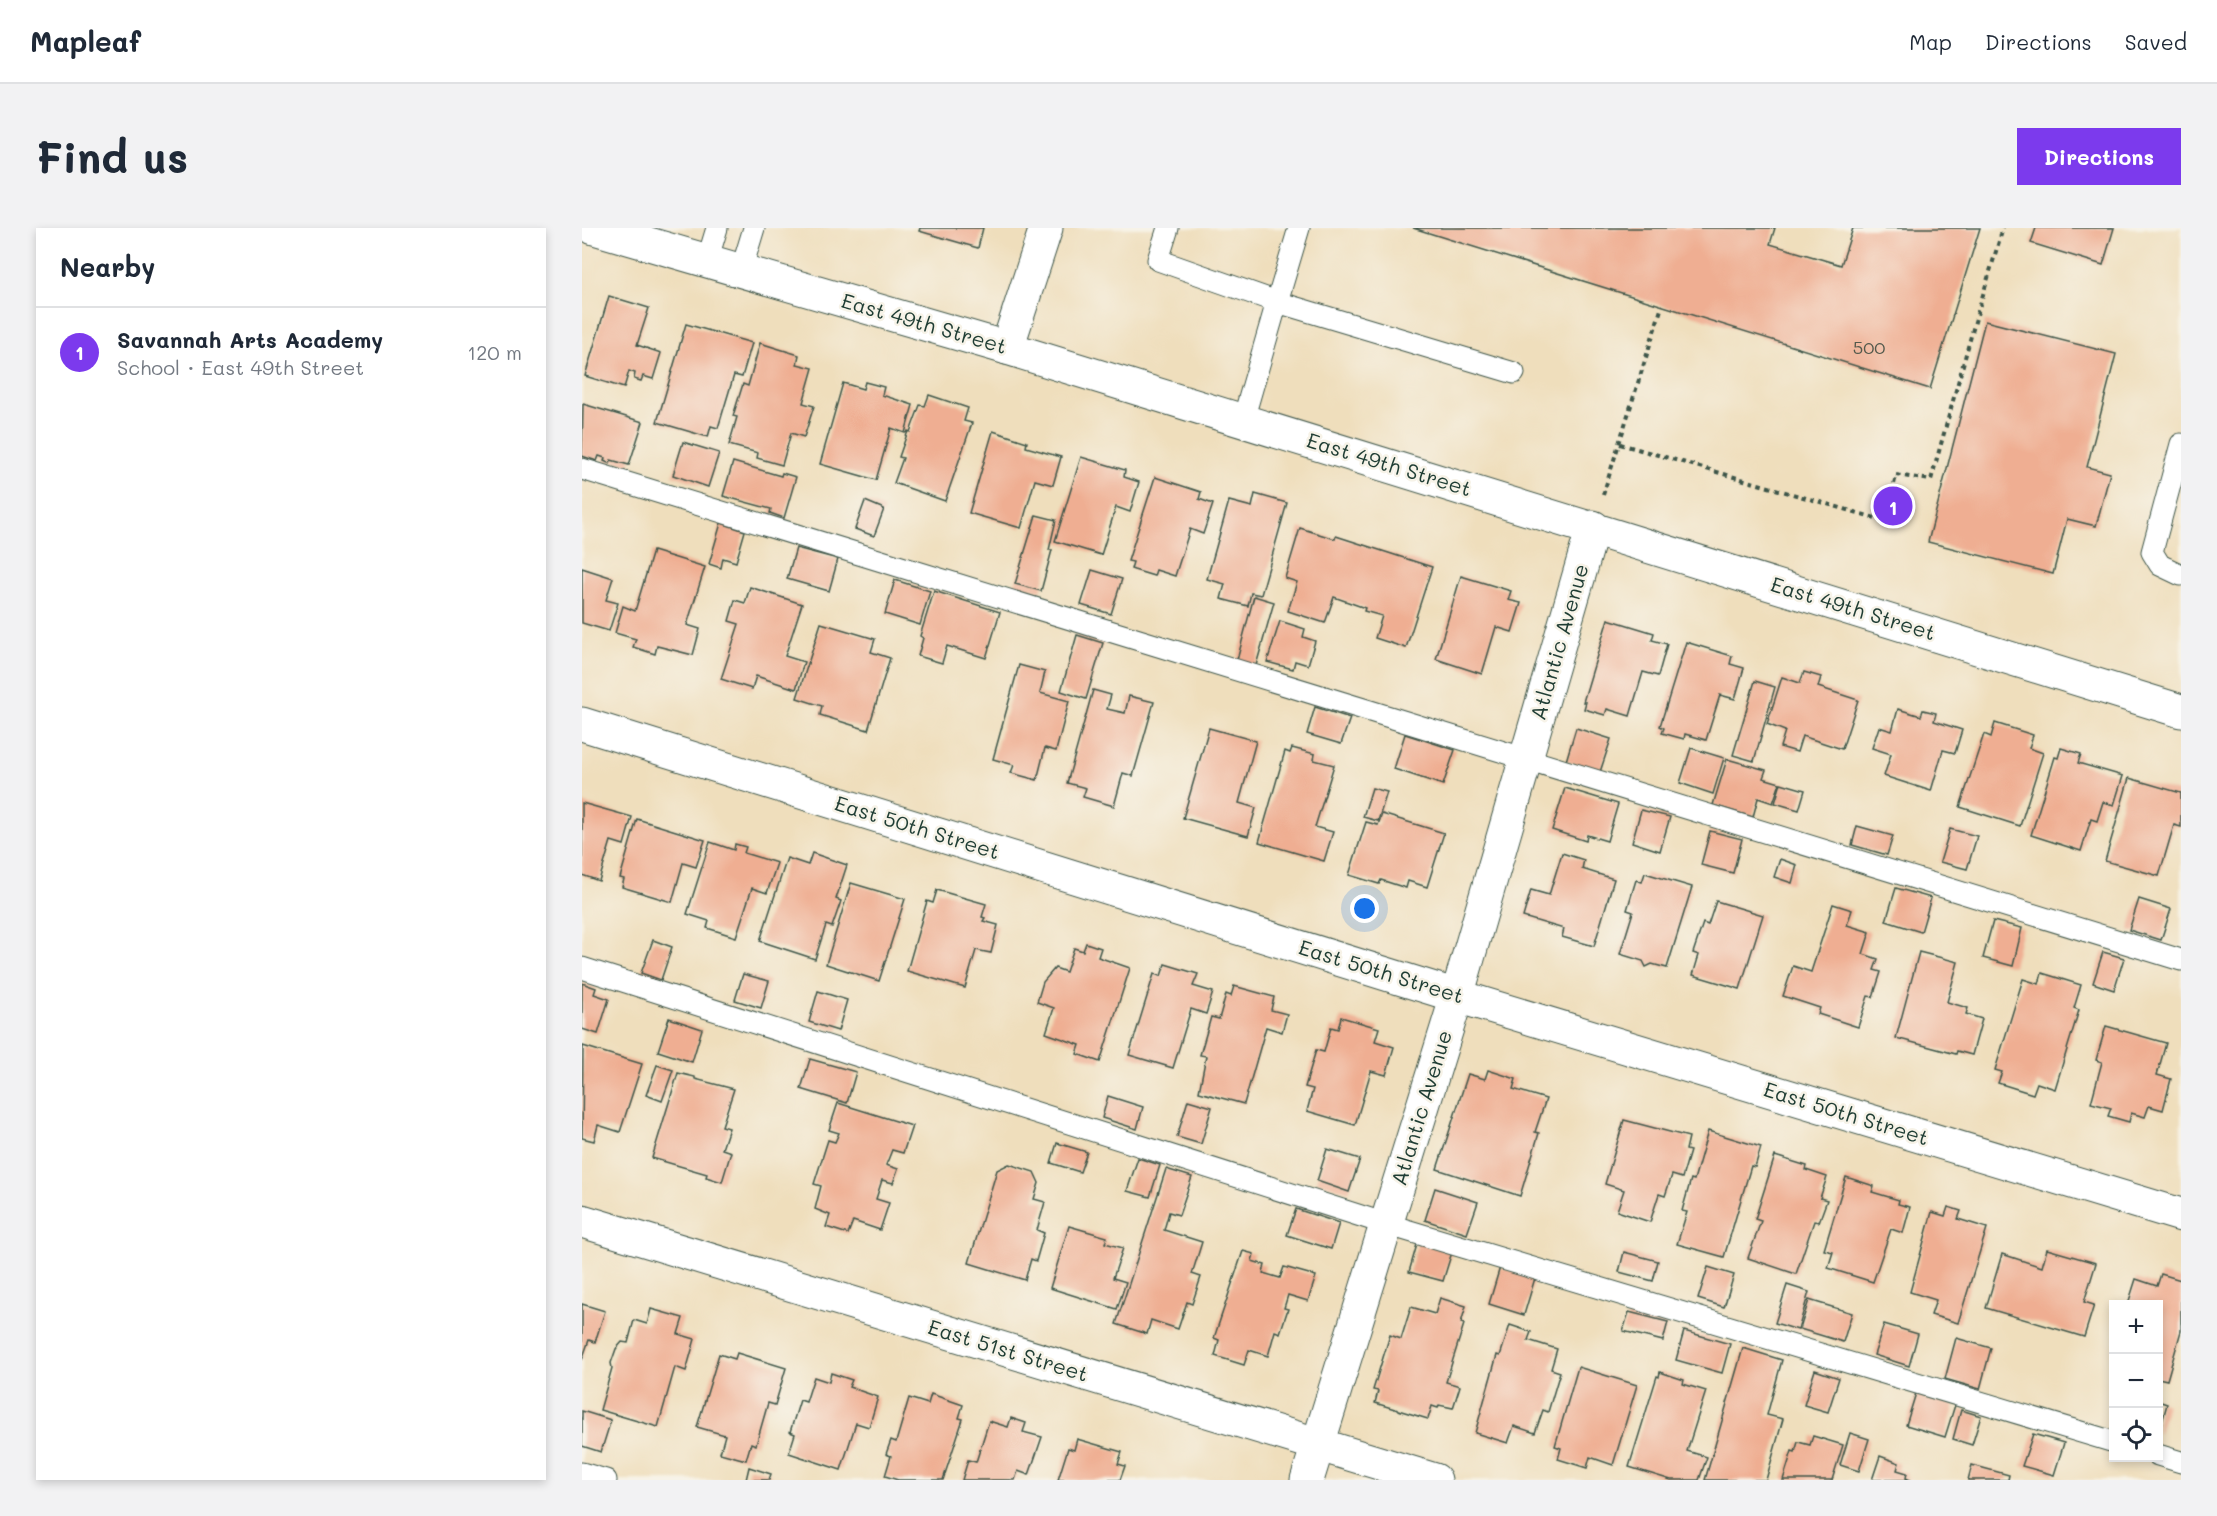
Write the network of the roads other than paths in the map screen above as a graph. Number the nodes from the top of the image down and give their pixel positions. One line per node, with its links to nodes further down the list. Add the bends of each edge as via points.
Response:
1 (594, 228): 7 (street, East 49th Street)
2 (717, 228): 7 (lane)
3 (754, 228): 8 (lane)
4 (1046, 228): 10 (street)
5 (1168, 228): 9 (lane, via 1158,260)
6 (1299, 228): 9 (lane)
7 (707, 261): 8 (street, East 49th Street)
8 (741, 271): 10 (street, East 49th Street)
9 (1277, 302): 11 (lane); 12 (lane)
10 (1007, 348): 12 (street, East 49th Street)
11 (1514, 373)
12 (1243, 420): 15 (street, East 49th Street)
13 (2181, 444): 16 (lane, via 2152,552 2160,565)
14 (582, 469): 19 (lane)
15 (1593, 528): 17 (street, East 49th Street); 19 (street, Atlantic Avenue)
16 (2181, 575)
17 (2181, 711)
18 (582, 724): 22 (street, East 50th Street)
19 (1526, 758): 20 (lane); 22 (street, Atlantic Avenue)
20 (2181, 960)
21 (582, 968): 25 (lane)
22 (1456, 996): 23 (street, East 50th Street); 25 (street, Atlantic Avenue)
23 (2181, 1215)
24 (582, 1221): 27 (street, East 51st Street)
25 (1386, 1224): 26 (lane); 27 (street, Atlantic Avenue)
26 (2109, 1441)
27 (1318, 1444): 32 (street, Atlantic Avenue); 33 (street, East 51st Street)
28 (2163, 1457): 29 (lane)
29 (2181, 1462)
30 (582, 1473): 31 (lane)
31 (606, 1480)
32 (1307, 1480)
33 (1435, 1480)

